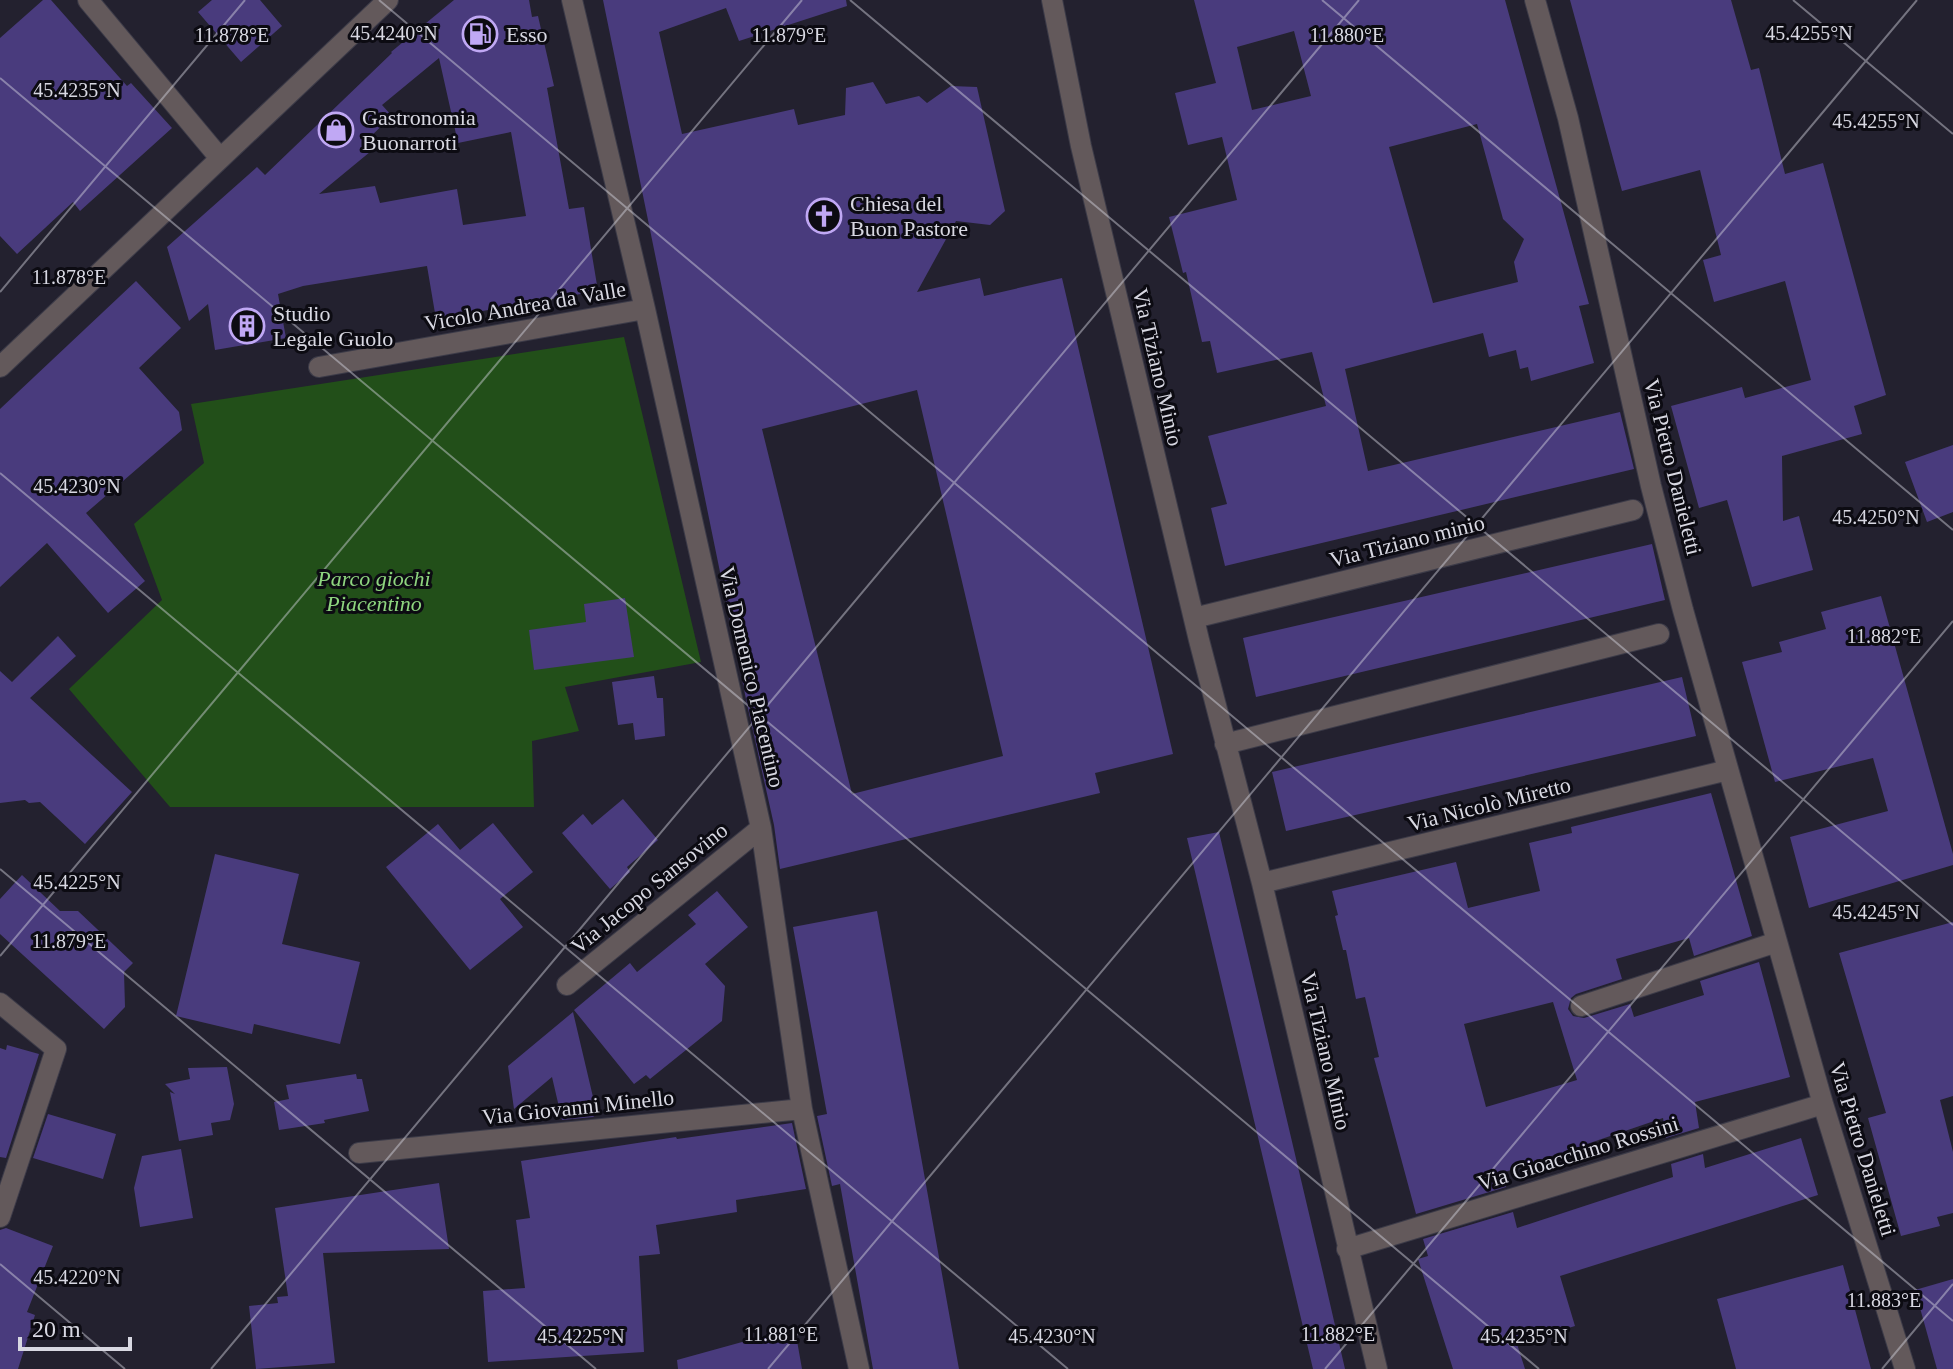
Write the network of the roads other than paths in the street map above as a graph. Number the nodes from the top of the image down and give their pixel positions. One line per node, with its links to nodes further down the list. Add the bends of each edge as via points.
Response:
1 (88, 0): 6 (street)
2 (388, 0): 6 (street)
3 (572, 0): 7 (street, Via Domenico Piacentino)
4 (1052, 0): 11 (street, Via Tiziano Minio, via 1081,146)
5 (1535, 0): 14 (street, Via Pietro Danieletti, via 1568,118 1651,486)
6 (219, 157): 8 (street)
7 (645, 309): 9 (street, Vicolo Andrea da Valle); 15 (street, Via Domenico Piacentino)
8 (0, 367)
9 (319, 367)
10 (1633, 510): 11 (street, Via Tiziano minio)
11 (1194, 618): 13 (street, Via Tiziano Minio)
12 (1659, 634): 13 (street)
13 (1225, 744): 16 (street, Via Tiziano Minio)
14 (1728, 770): 16 (street, Via Nicolò Miretto); 17 (street, Via Pietro Danieletti)
15 (761, 828): 18 (street, Via Jacopo Sansovino); 22 (street, Via Domenico Piacentino)
16 (1262, 883): 25 (street, Via Tiziano Minio)
17 (1777, 942): 20 (street); 21 (street, Via Pietro Danieletti)
18 (567, 985)
19 (0, 1003): 24 (street, via 56,1049)
20 (1581, 1006)
21 (1823, 1104): 25 (street, Via Gioacchino Rossini); 28 (street, Via Pietro Danieletti)
22 (802, 1109): 23 (street, Via Giovanni Minello); 26 (street, Via Domenico Piacentino)
23 (359, 1153)
24 (0, 1217)
25 (1347, 1249): 27 (street, Via Tiziano Minio)
26 (859, 1369)
27 (1377, 1369)
28 (1905, 1369)

